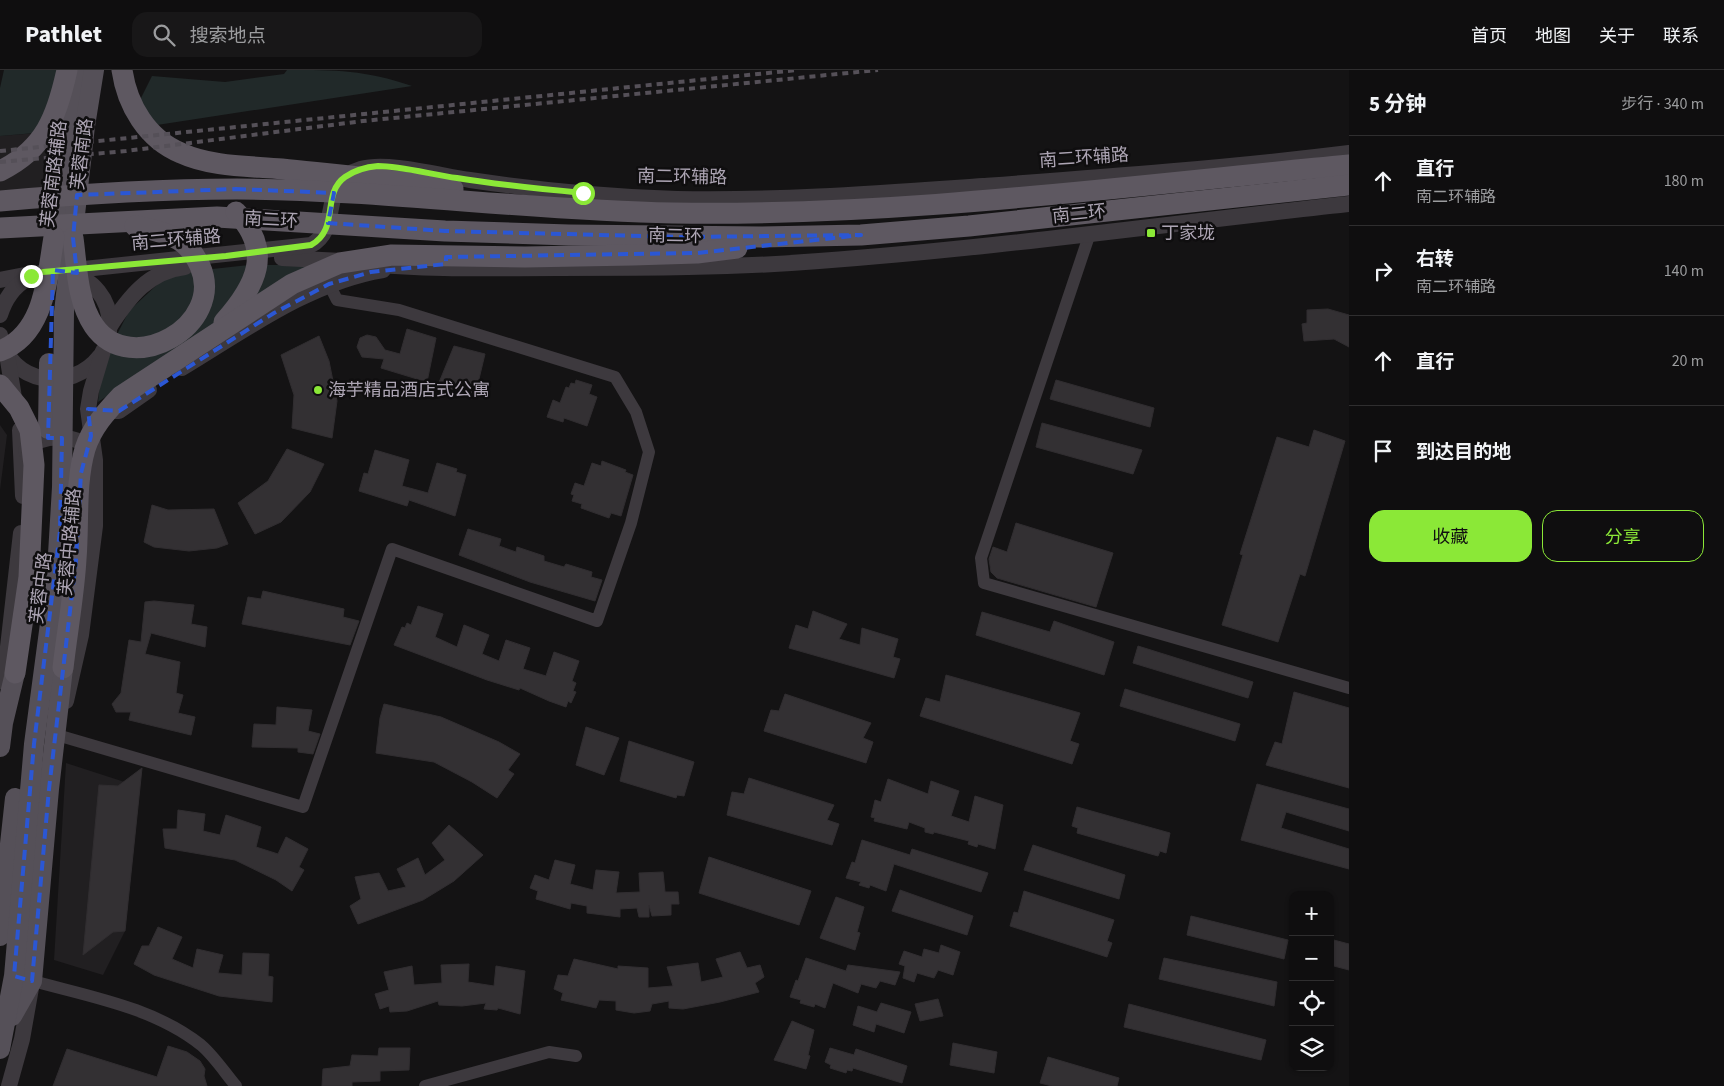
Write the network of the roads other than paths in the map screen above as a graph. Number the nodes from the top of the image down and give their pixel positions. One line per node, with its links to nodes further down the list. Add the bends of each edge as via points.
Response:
1 (67, 70): 10 (highway, via 56,111 41,140 28,154)
2 (76, 70): 20 (main road, 芙蓉南路, via 62,150)
3 (81, 70): 7 (street, 芙蓉南路辅路)
4 (88, 70): 7 (street, 芙蓉南路辅路)
5 (94, 70): 20 (main road, 芙蓉南路)
6 (122, 70): 15 (highway, via 130,102 151,132 181,153 202,160 369,177)
7 (77, 118): 20 (street, 芙蓉南路辅路)
8 (1349, 153): 23 (street, 南二环辅路, via 1051,181 762,198 677,199 583,193 379,166 352,172 336,186 325,232 321,240 311,245)
9 (1349, 164): 15 (highway, 南二环, via 890,207 680,213)
10 (0, 171)
11 (1349, 186): 19 (highway, 南二环)
12 (183, 191): 13 (highway, 南二环, via 118,192); 15 (highway, 南二环, via 323,192); 28 (highway, via 222,203 235,211 253,234 258,256 252,285 236,308)
13 (0, 201)
14 (1349, 204): 18 (street, 南二环辅路)
15 (579, 208)
16 (113, 221): 17 (highway, 南二环); 19 (highway, 南二环, via 217,217 569,235); 20 (highway, via 178,240 190,249 202,271 205,292 200,308 180,333 164,342 129,348 114,344 94,327)
17 (2, 229)
18 (1090, 233): 21 (street, 南二环辅路, via 817,262 688,267); 37 (street, via 981,558 984,584)
19 (862, 235): 28 (highway, via 697,253 525,257 392,255 365,258 340,264 292,284)
20 (63, 242): 22 (street, 芙蓉南路辅路, via 54,262); 23 (street, 芙蓉南路辅路); 29 (highway, via 34,321 25,335); 41 (main road, 芙蓉中路, via 48,388 47,535)
21 (406, 267): 25 (street, via 371,272); 27 (street, 南二环辅路, via 276,258 178,268 145,282 132,294)
22 (43, 272): 23 (street, 南二环辅路); 24 (street); 26 (street, via 19,282 10,292)
23 (72, 273): 27 (street, via 92,286 102,298)
24 (0, 280)
25 (329, 284): 32 (street, via 178,370 119,411); 39 (street, via 337,300 399,310 615,377 636,412 649,452 631,523 597,621 392,549 303,807)
26 (0, 315)
27 (110, 326): 30 (street, 芙蓉中路辅路)
28 (202, 343): 35 (highway, via 121,396 103,414 85,449 76,560)
29 (2, 344): 30 (street, via 18,367 32,376 48,380 64,380 80,374); 34 (street, via 21,438)
30 (103, 352): 32 (street, 芙蓉中路辅路)
31 (0, 385): 36 (highway, via 19,408 30,430 34,465 29,577)
32 (88, 409): 33 (street, 芙蓉中路辅路)
33 (95, 460): 34 (street, via 90,447 83,441 44,438 29,444); 39 (street, 芙蓉中路辅路, via 95,526 83,625 75,670)
34 (23, 465): 38 (street, via 22,522 4,678)
35 (62, 668): 39 (main road)
36 (15, 673): 38 (main road)
37 (1349, 688)
38 (3, 723): 40 (main road)
39 (56, 735): 43 (main road)
40 (0, 747)
41 (20, 808): 42 (main road, 芙蓉中路); 43 (main road)
42 (0, 936)
43 (23, 978): 44 (main road); 46 (street, via 22,1039); 47 (street, via 141,1012 179,1029 204,1047)
44 (0, 1049)
45 (576, 1056): 48 (street, via 549,1052)
46 (9, 1086)
47 (236, 1086)
48 (425, 1086)

